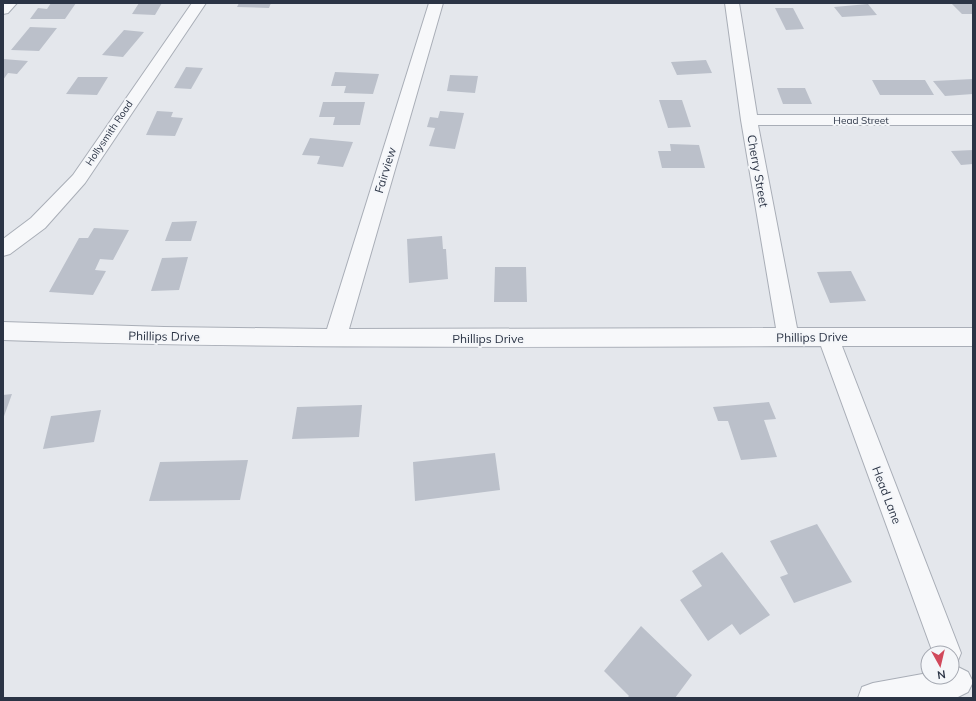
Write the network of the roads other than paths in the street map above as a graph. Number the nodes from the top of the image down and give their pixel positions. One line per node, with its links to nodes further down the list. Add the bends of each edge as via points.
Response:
1 (10, 3): 5 (street)
2 (199, 3): 8 (street, Hollysmith Road, via 79,179 38,222)
3 (436, 3): 12 (street, Fairview)
4 (732, 3): 6 (street, Cherry Street)
5 (3, 10)
6 (749, 120): 7 (street, Head Street); 13 (street, Cherry Street)
7 (973, 120)
8 (3, 249)
9 (3, 332): 12 (street, Phillips Drive)
10 (828, 336): 11 (street, Phillips Drive); 13 (street, Phillips Drive); 14 (street, Head Lane)
11 (973, 337)
12 (335, 338): 13 (street, Phillips Drive)
13 (788, 338)
14 (944, 645)
15 (942, 685): 16 (street)
16 (873, 698)

